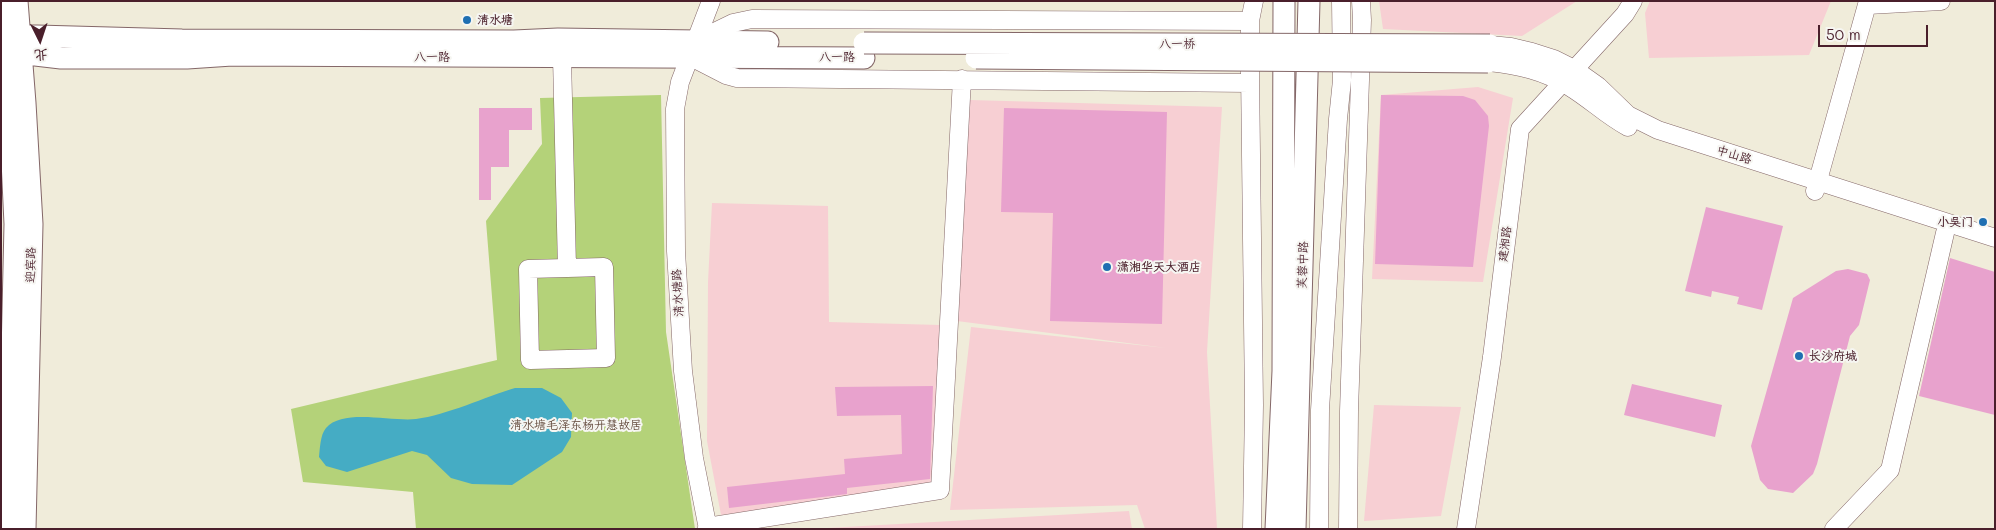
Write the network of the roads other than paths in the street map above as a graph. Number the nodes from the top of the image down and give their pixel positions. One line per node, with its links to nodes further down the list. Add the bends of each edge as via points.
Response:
1 (16, 1): 13 (main road, 迎宾路)
2 (711, 1): 14 (street, 清水塘路)
3 (1254, 1): 12 (street)
4 (1284, 1): 31 (main road, 芙蓉中路, via 1283,371)
5 (1310, 1): 32 (main road, 芙蓉中路)
6 (1340, 1): 33 (street, via 1342,80 1321,401)
7 (1361, 1): 34 (street)
8 (1633, 1): 18 (street, 建湘路)
9 (1941, 1): 10 (street)
10 (1868, 3): 22 (street)
11 (1, 7): 13 (main road, 迎宾路)
12 (1250, 21): 14 (street, via 752,19 732,23); 21 (street)
13 (9, 44): 14 (main road, 八一路, via 558,39); 17 (main road, 八一路, via 61,58 232,55); 28 (main road, 迎宾路, via 15,224); 29 (main road, 迎宾路, via 32,224)
14 (693, 49): 15 (main road, 八一路); 17 (main road, 八一路); 19 (street, via 726,75 737,78); 27 (street, 清水塘路, via 680,82 675,109 676,251 687,409)
15 (864, 50): 16 (main road, 八一桥, bridge)
16 (1489, 54): 18 (street, 中山路, via 1511,47 1554,59); 20 (street, 中山路)
17 (562, 57): 26 (street)
18 (1574, 69): 20 (street, 建湘路); 22 (street, 中山路, via 1598,86 1628,115 1658,130)
19 (962, 79): 21 (street); 27 (street, via 940,490)
20 (1562, 82): 22 (street, 中山路, via 1620,122 1656,141); 35 (street, 建湘路, via 1520,129 1492,357)
21 (1250, 83): 30 (street, via 1254,405)
22 (1817, 186): 23 (street, 中山路); 24 (street, 中山路)
23 (1945, 233): 25 (street, 中山路); 36 (street, via 1890,470)
24 (1995, 238)
25 (1995, 248)
26 (566, 268): 26 (street, via 528,269 530,360 606,358 604,267)
27 (708, 528)
28 (8, 529)
29 (25, 529)
30 (1252, 529)
31 (1276, 529)
32 (1296, 529)
33 (1318, 529)
34 (1348, 529)
35 (1466, 529)
36 (1834, 529)

